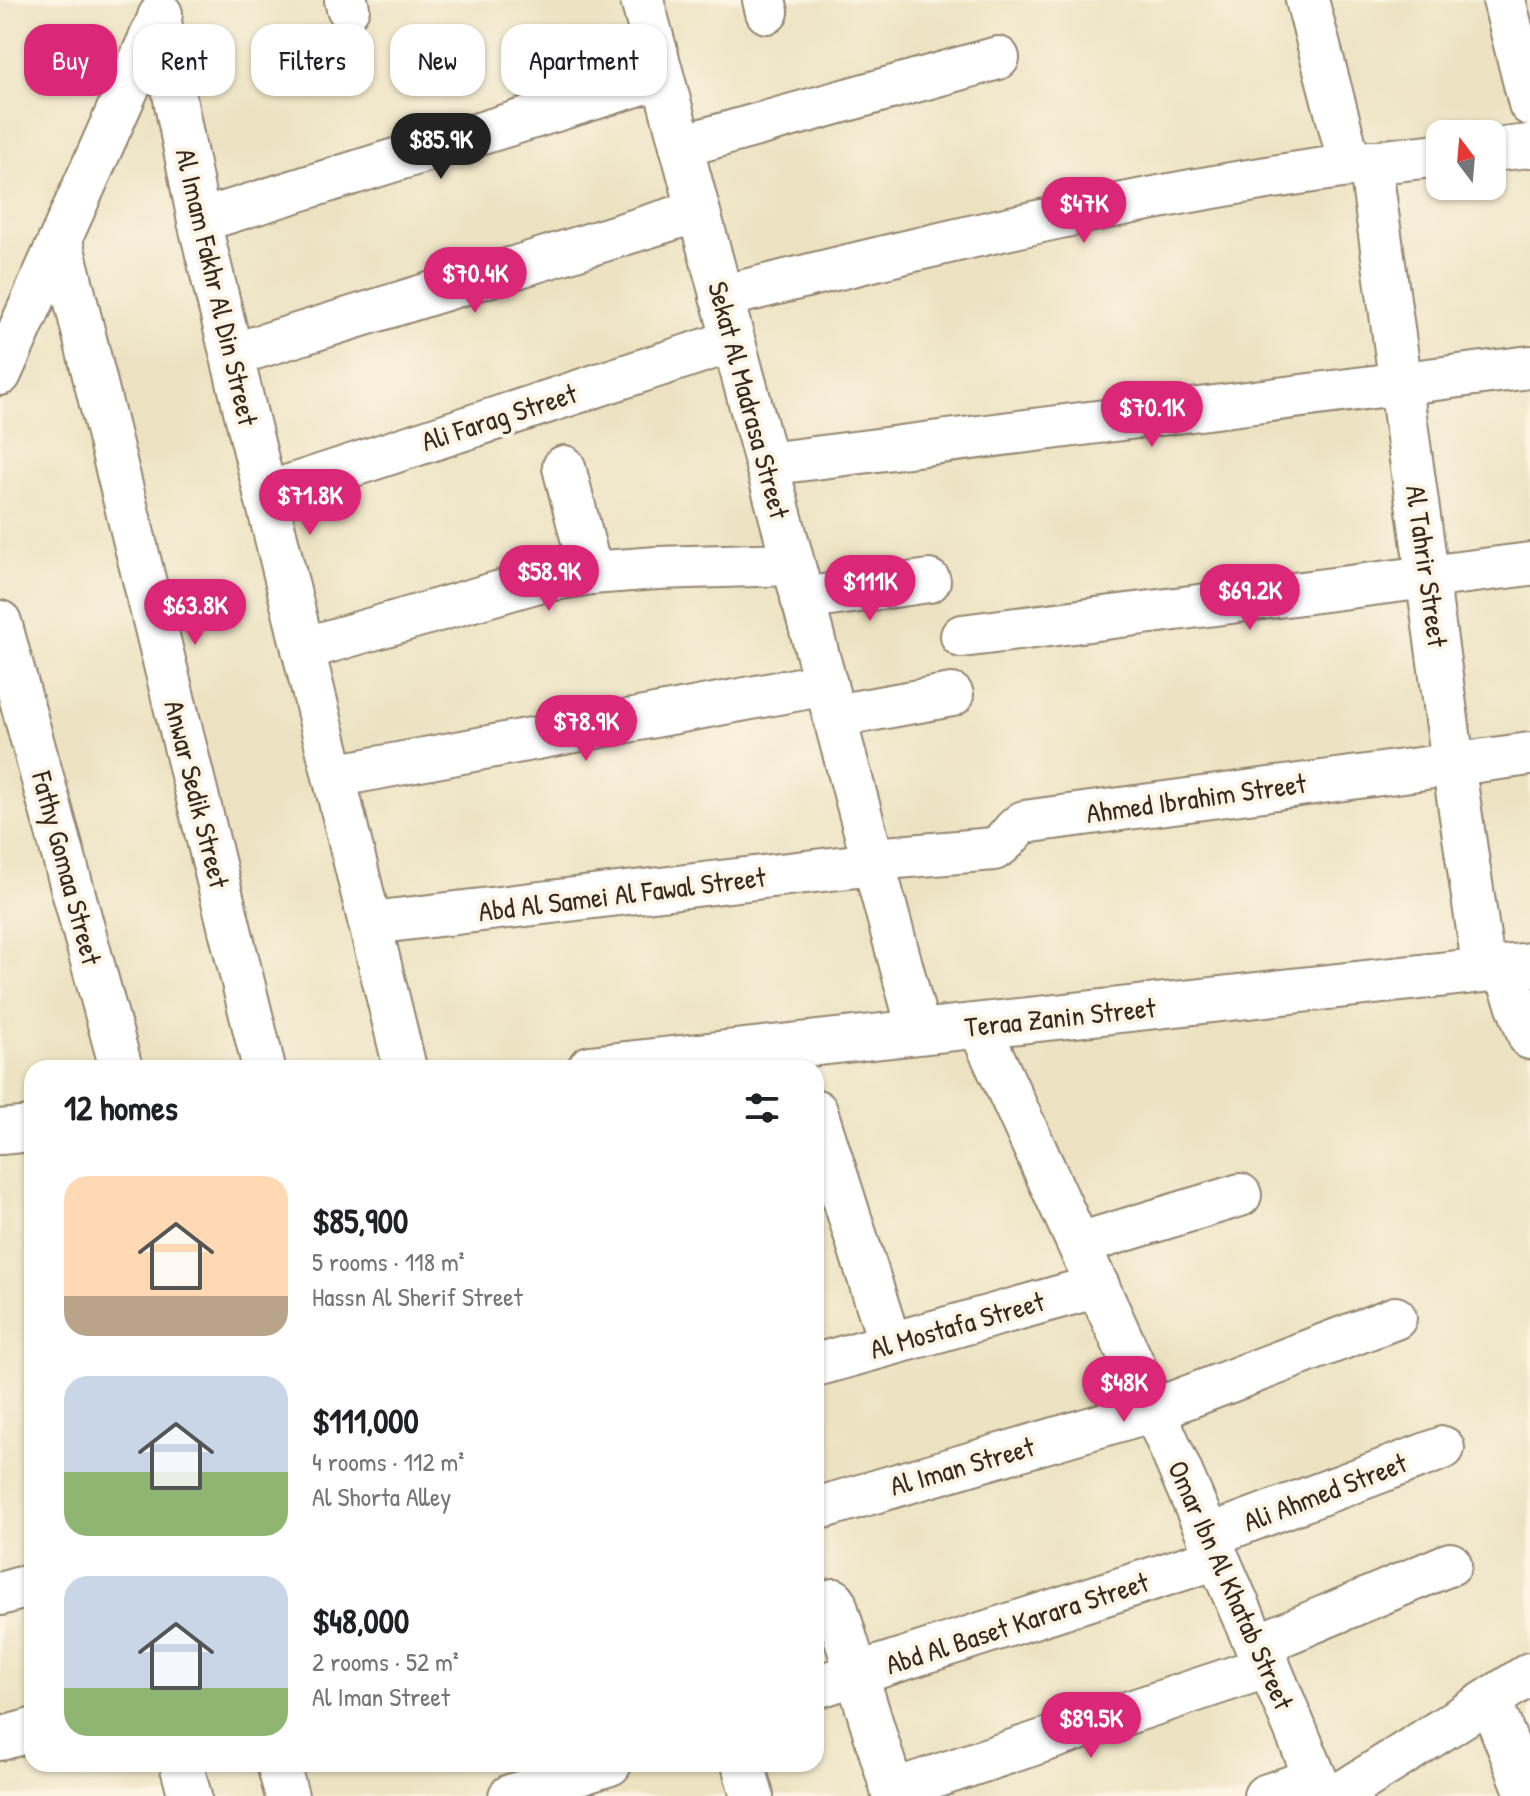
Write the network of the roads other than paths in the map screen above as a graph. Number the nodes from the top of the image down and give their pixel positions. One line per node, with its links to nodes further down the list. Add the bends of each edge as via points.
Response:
1 (642, 0): 5 (street, Sekat Al Madrasa Street)
2 (1307, 0): 14 (street, Al Tahrir Street)
3 (1504, 0): 9 (street)
4 (162, 9): 16 (street, Al Imam Fakhr Al Din Street); 17 (street)
5 (648, 24)
6 (998, 58): 10 (street)
7 (667, 95): 10 (street, Sekat Al Madrasa Street)
8 (601, 96): 16 (street)
9 (1530, 104)
10 (681, 146): 15 (street, Sekat Al Madrasa Street)
11 (1530, 146): 12 (street)
12 (1506, 149)
13 (1426, 157): 14 (street)
14 (1360, 164): 18 (street, via 1019,224); 23 (street, Al Tahrir Street)
15 (698, 211): 18 (street, Sekat Al Madrasa Street); 20 (street)
16 (199, 221): 20 (street, Al Imam Fakhr Al Din Street)
17 (61, 241): 22 (street); 48 (street, Anwar Sedik Street)
18 (721, 297): 19 (street, Sekat Al Madrasa Street)
19 (733, 341): 24 (street, Sekat Al Madrasa Street); 26 (street, Ali Farag Street)
20 (232, 355): 26 (street, Al Imam Fakhr Al Din Street)
21 (1530, 367): 23 (street)
22 (0, 374)
23 (1401, 384): 24 (street); 29 (street, Al Tahrir Street)
24 (767, 464): 30 (street, Sekat Al Madrasa Street)
25 (564, 467): 28 (street)
26 (265, 494): 34 (street, Al Imam Fakhr Al Din Street)
27 (1530, 564): 29 (street)
28 (591, 573): 30 (street, via 657,568); 34 (street, via 535,582)
29 (1429, 576): 33 (street); 38 (street, Al Tahrir Street)
30 (798, 581): 31 (street); 36 (street, Sekat Al Madrasa Street)
31 (929, 581)
32 (0, 622): 47 (street, Fathy Gomaa Street)
33 (962, 636)
34 (303, 649): 39 (street, Al Imam Fakhr Al Din Street)
35 (952, 695): 36 (street)
36 (830, 700): 39 (street); 40 (street, Sekat Al Madrasa Street)
37 (1530, 754): 38 (street, Ahmed Ibrahim Street)
38 (1453, 763): 40 (street, Ahmed Ibrahim Street, via 1024,822 994,849); 42 (street, Al Tahrir Street)
39 (334, 776): 41 (street, Al Imam Fakhr Al Din Street)
40 (874, 862): 41 (street, Abd Al Samei Al Fawal Street); 44 (street, Sekat Al Madrasa Street)
41 (371, 923): 49 (street, Al Imam Fakhr Al Din Street)
42 (1506, 968): 43 (street, Teraa Zanin Street); 45 (street, Al Tahrir Street)
43 (979, 1026): 44 (street, Teraa Zanin Street); 55 (street, Omar Ibn Al Khatab Street)
44 (919, 1032): 46 (street, Teraa Zanin Street)
45 (1530, 1038)
46 (799, 1057): 50 (street, Teraa Zanin Street)
47 (119, 1060)
48 (262, 1060)
49 (403, 1060)
50 (742, 1060)
51 (24, 1130): 52 (street)
52 (0, 1132)
53 (824, 1136): 58 (street)
54 (1240, 1195): 55 (street)
55 (1079, 1244): 56 (street, Omar Ibn Al Khatab Street)
56 (1098, 1286): 58 (street, Al Mostafa Street); 60 (street, Omar Ibn Al Khatab Street)
57 (1395, 1318): 60 (street, Al Iman Street)
58 (890, 1344): 59 (street, Al Mostafa Street)
59 (824, 1363)
60 (1154, 1410): 62 (street, Al Iman Street); 63 (street, Omar Ibn Al Khatab Street)
61 (1443, 1448): 63 (street, Ali Ahmed Street)
62 (824, 1507)
63 (1213, 1547): 66 (street, Omar Ibn Al Khatab Street); 67 (street, Abd Al Baset Karara Street)
64 (1450, 1564): 66 (street)
65 (834, 1600): 67 (street)
66 (1262, 1656): 77 (street, Omar Ibn Al Khatab Street); 78 (street)
67 (857, 1674): 69 (street, Abd Al Baset Karara Street); 78 (street)
68 (1530, 1674): 70 (street)
69 (824, 1684)
70 (1490, 1700): 77 (street); 84 (street)
71 (24, 1732): 72 (street)
72 (0, 1739)
73 (183, 1772): 79 (street)
74 (280, 1772): 80 (street)
75 (745, 1772): 82 (street)
76 (611, 1776): 81 (street)
77 (1325, 1790): 83 (street)
78 (893, 1794)
79 (190, 1796)
80 (287, 1796)
81 (510, 1796)
82 (752, 1796)
83 (1265, 1796)
84 (1528, 1796)

